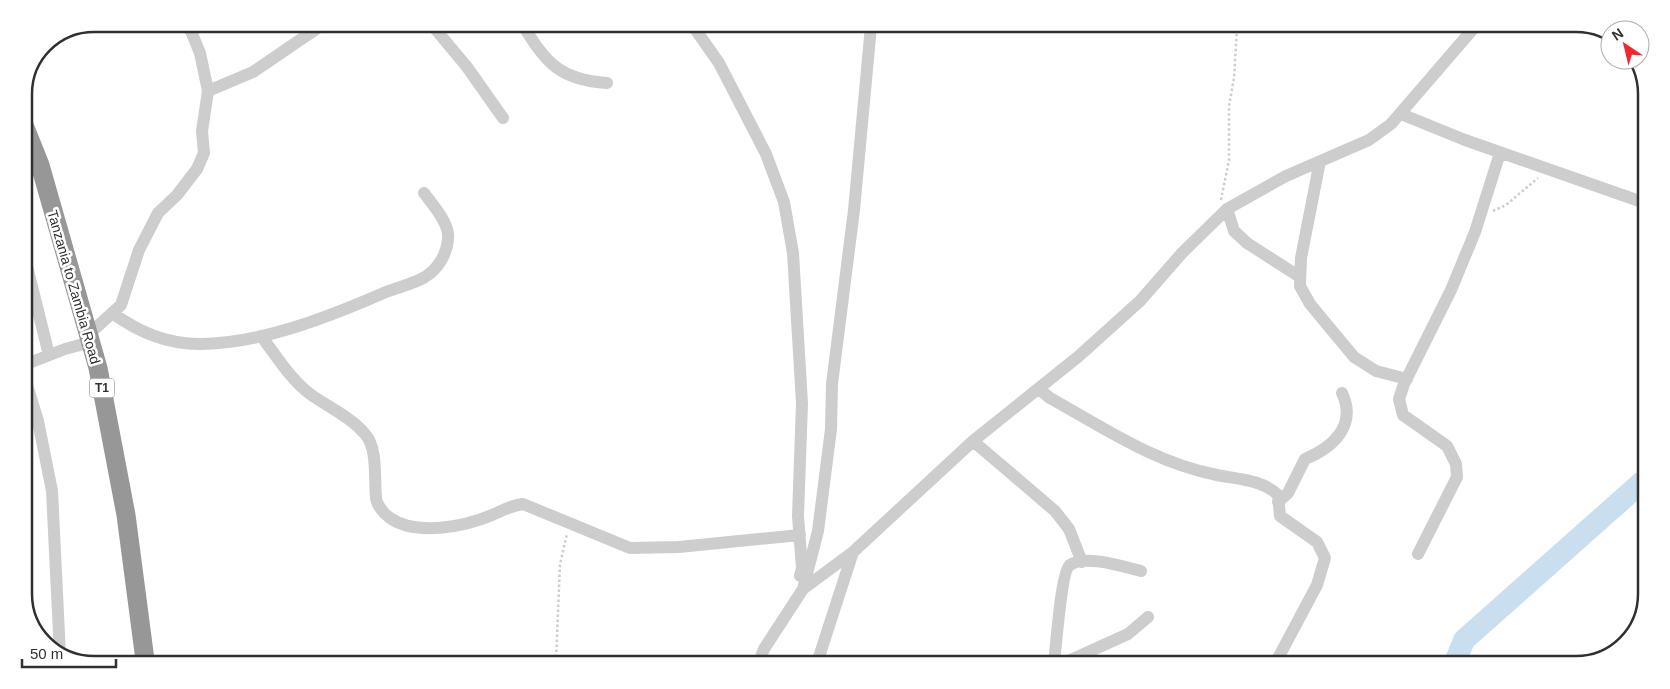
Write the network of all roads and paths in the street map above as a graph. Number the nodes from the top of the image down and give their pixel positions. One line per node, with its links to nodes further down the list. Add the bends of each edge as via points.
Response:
1 (192, 33): 10 (street)
2 (309, 33): 10 (street, via 253,72)
3 (439, 33): 12 (street)
4 (528, 33): 9 (street, via 536,48 557,69 569,76)
5 (698, 33): 35 (street, via 719,63 766,154 784,202 793,253 802,402)
6 (869, 33): 40 (street, via 854,210 832,384 831,429 818,531)
7 (1237, 33): 20 (path, via 1229,160 1221,194)
8 (1462, 34): 11 (street)
9 (607, 83)
10 (208, 90): 23 (street, via 201,161 177,195 158,213 139,250 121,305)
11 (1401, 114): 14 (street); 15 (street, via 1369,140)
12 (503, 118)
13 (33, 148): 25 (highway, Tanzania to Zambia Road / T1)
14 (1500, 153): 16 (street); 19 (street)
15 (1320, 162): 20 (street, via 1286,176); 21 (street)
16 (1550, 170): 18 (street); 19 (path, via 1499,210 1495,212)
17 (424, 193): 24 (street, via 444,222 449,236 440,263 426,276 330,316)
18 (1637, 200)
19 (1483, 207): 28 (street, via 1451,290)
20 (1224, 213): 21 (street, via 1247,243); 29 (street, via 1140,301)
21 (1300, 277): 28 (street, via 1300,286 1310,304 1354,357 1376,371)
22 (33, 290): 26 (street)
23 (112, 313): 24 (street, via 151,336 177,342 201,344); 25 (street)
24 (261, 336): 34 (street, via 308,392 366,435 372,451 376,500 385,515 397,523 410,528 453,527 493,515 508,506 523,504)
25 (90, 338): 26 (street); 44 (highway, Tanzania to Zambia Road / T1, via 126,515)
26 (49, 355): 27 (street)
27 (33, 361)
28 (1407, 379): 37 (street, via 1399,400 1400,409 1410,421 1447,446 1456,464 1457,477)
29 (1039, 389): 32 (street); 33 (street, via 1152,455 1201,472 1265,485 1278,495)
30 (1342, 393): 33 (street, via 1348,413 1346,424 1330,445 1305,459 1288,493)
31 (33, 405): 43 (street, via 52,491)
32 (973, 441): 36 (street); 38 (street, via 1055,511 1069,529)
33 (1278, 502): 50 (street, via 1280,516 1317,542 1325,558 1317,585)
34 (570, 522): 35 (street, via 630,548 679,547); 45 (path, via 560,564)
35 (800, 535): 41 (street, via 802,568)
36 (853, 552): 40 (street); 47 (street)
37 (1418, 554)
38 (1082, 562): 39 (street, via 1116,564); 48 (street, via 1066,568)
39 (1141, 571)
40 (803, 589): 41 (street)
41 (794, 603): 46 (street)
42 (1148, 617): 49 (street, via 1128,634)
43 (60, 646)
44 (144, 656)
45 (556, 656)
46 (761, 656)
47 (819, 656)
48 (1055, 656)
49 (1081, 656)
50 (1279, 656)

